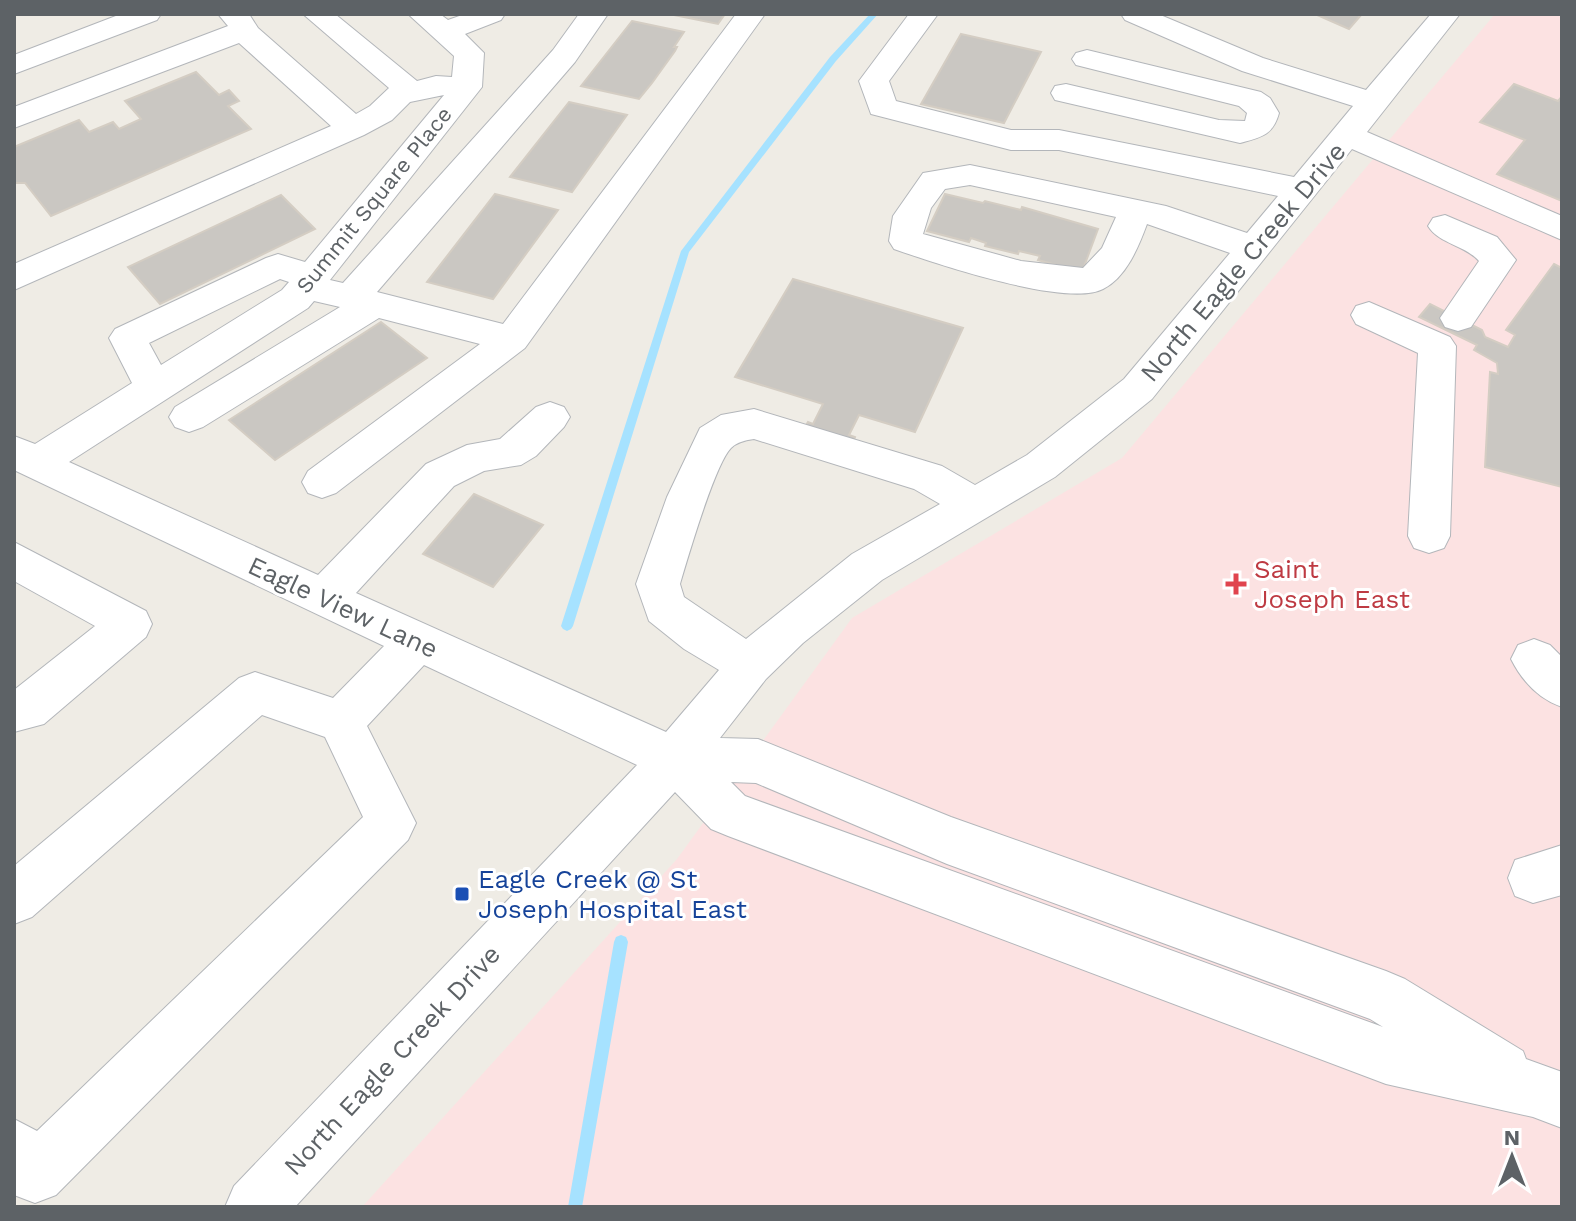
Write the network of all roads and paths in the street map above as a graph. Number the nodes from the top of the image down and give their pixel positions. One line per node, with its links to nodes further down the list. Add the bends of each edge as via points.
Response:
1 (67, 14): 12 (street)
2 (147, 14): 12 (street)
3 (317, 14): 15 (street)
4 (491, 14): 10 (street)
5 (594, 14): 29 (street)
6 (751, 14): 32 (street)
7 (924, 14): 21 (street, via 874,81 882,107 1011,140)
8 (1446, 14): 17 (street, North Eagle Creek Drive)
9 (247, 21): 18 (street); 19 (street)
10 (433, 23): 14 (street, Summit Square Place, via 469,53)
11 (1113, 30): 16 (street); 16 (street, via 1250,99 1263,113 1259,127 1240,133 1219,130); 17 (street, via 1180,36 1304,84)
12 (87, 37): 13 (street)
13 (14, 65)
14 (467, 87): 15 (street, via 436,85); 28 (street, Summit Square Place)
15 (411, 91): 19 (street)
16 (1066, 93): 21 (street)
17 (1374, 102): 20 (street, North Eagle Creek Drive)
18 (14, 118)
19 (353, 128): 27 (street)
20 (1347, 135): 22 (street, North Eagle Creek Drive); 25 (street)
21 (1059, 140): 22 (street)
22 (1303, 190): 26 (street, North Eagle Creek Drive)
23 (1135, 211): 23 (street, via 959,175 935,180 918,201 905,228 906,241 1049,278 1090,281 1111,263); 26 (street)
24 (1445, 226): 31 (street, via 1485,245 1498,260)
25 (1562, 229)
26 (1255, 249): 38 (street, North Eagle Creek Drive, via 1138,389 1041,466)
27 (14, 278)
28 (309, 282): 29 (street); 33 (street, Summit Square Place, via 295,299); 33 (street, via 278,266 128,338)
29 (362, 301): 32 (street); 34 (street)
30 (1369, 315): 31 (street)
31 (1447, 331): 39 (street)
32 (512, 339): 37 (street)
33 (154, 388): 36 (street, Summit Square Place)
34 (189, 417)
35 (550, 417): 41 (street, via 507,454 481,456 440,475)
36 (25, 457): 41 (street, Eagle View Lane)
37 (322, 482)
38 (975, 505): 43 (street, North Eagle Creek Drive, via 867,567); 43 (street, via 928,477 754,424 735,426 714,439 658,584 665,608)
39 (1429, 536)
40 (14, 560): 44 (street, via 130,624)
41 (324, 598): 42 (street, Eagle View Lane)
42 (418, 641): 45 (street); 46 (street, Eagle View Lane)
43 (750, 665): 46 (street, North Eagle Creek Drive)
44 (19, 704)
45 (341, 722): 47 (street, via 255,692); 49 (street, via 391,823 35,1174)
46 (674, 759): 48 (street, via 728,813 1386,1056); 50 (street, North Eagle Creek Drive)
47 (14, 899)
48 (1548, 1095)
49 (14, 1148)
50 (255, 1207)

